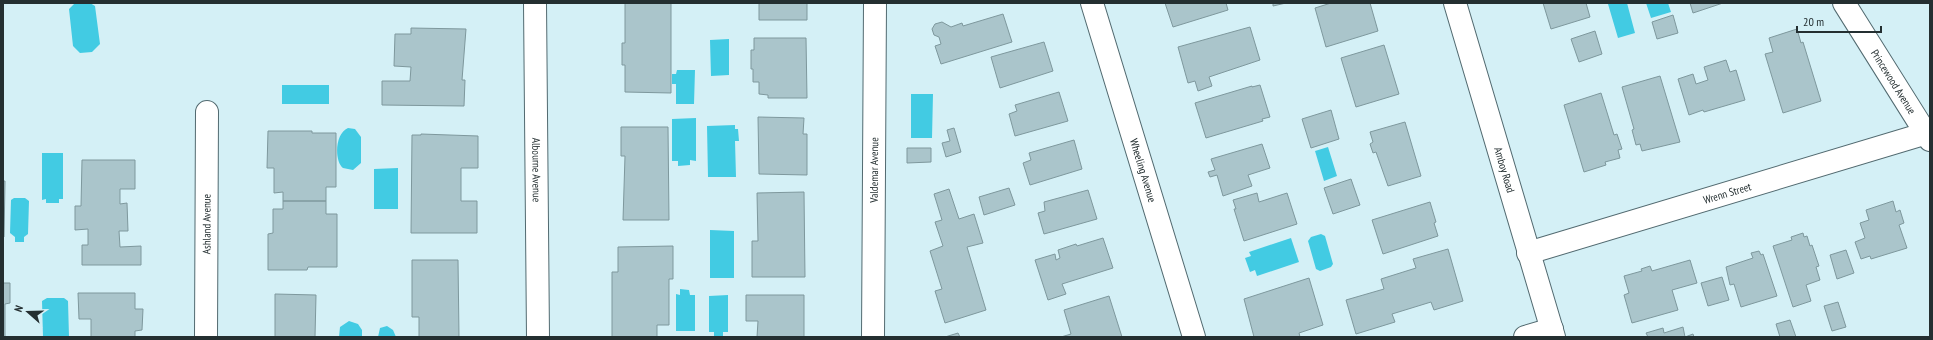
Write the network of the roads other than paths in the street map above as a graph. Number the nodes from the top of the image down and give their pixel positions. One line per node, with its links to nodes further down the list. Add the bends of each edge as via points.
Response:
1 (534, 3): 11 (street, Albourne Avenue)
2 (875, 3): 12 (street, Valdemar Avenue)
3 (1092, 3): 13 (street, Wheeling Avenue)
4 (1455, 3): 8 (street, Amboy Road)
5 (1844, 3): 7 (street, Princewood Avenue)
6 (207, 112): 10 (street, Ashland Avenue)
7 (1928, 136): 8 (street, Wrenn Street)
8 (1528, 253): 9 (street, Amboy Road)
9 (1553, 333): 14 (street)
10 (206, 337)
11 (538, 337)
12 (873, 337)
13 (1194, 337)
14 (1525, 337)

